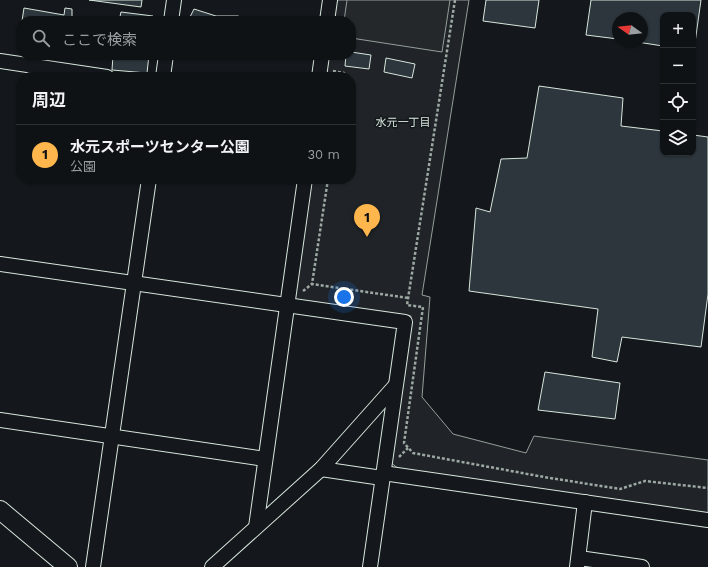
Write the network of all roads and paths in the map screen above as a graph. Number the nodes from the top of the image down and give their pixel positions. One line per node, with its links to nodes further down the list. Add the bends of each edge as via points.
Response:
1 (174, 0): 4 (street)
2 (330, 0): 5 (street)
3 (455, 0): 17 (path)
4 (172, 16)
5 (328, 16)
6 (165, 60): 10 (street)
7 (321, 60): 11 (street)
8 (0, 62): 9 (street)
9 (71, 72)
10 (164, 72)
11 (320, 72)
12 (148, 184): 16 (street)
13 (304, 184): 18 (street)
14 (327, 184): 17 (path, via 312,284)
15 (0, 264): 16 (street)
16 (134, 283): 18 (street); 21 (street)
17 (408, 298): 25 (path, via 407,305 423,307 404,443 413,453 620,489 645,480)
18 (287, 304): 19 (street, via 405,322); 22 (street)
19 (395, 386): 23 (street); 24 (street)
20 (0, 420): 21 (street)
21 (112, 436): 22 (street); 32 (street)
22 (265, 459): 29 (street)
23 (321, 469): 24 (street); 29 (street)
24 (383, 475): 26 (street); 34 (street)
25 (708, 488)
26 (586, 502): 28 (street); 30 (street)
27 (0, 510): 31 (main road)
28 (708, 520)
29 (256, 527): 33 (street)
30 (578, 563): 35 (street)
31 (68, 567)
32 (93, 567)
33 (212, 567)
34 (370, 567)
35 (642, 567)

